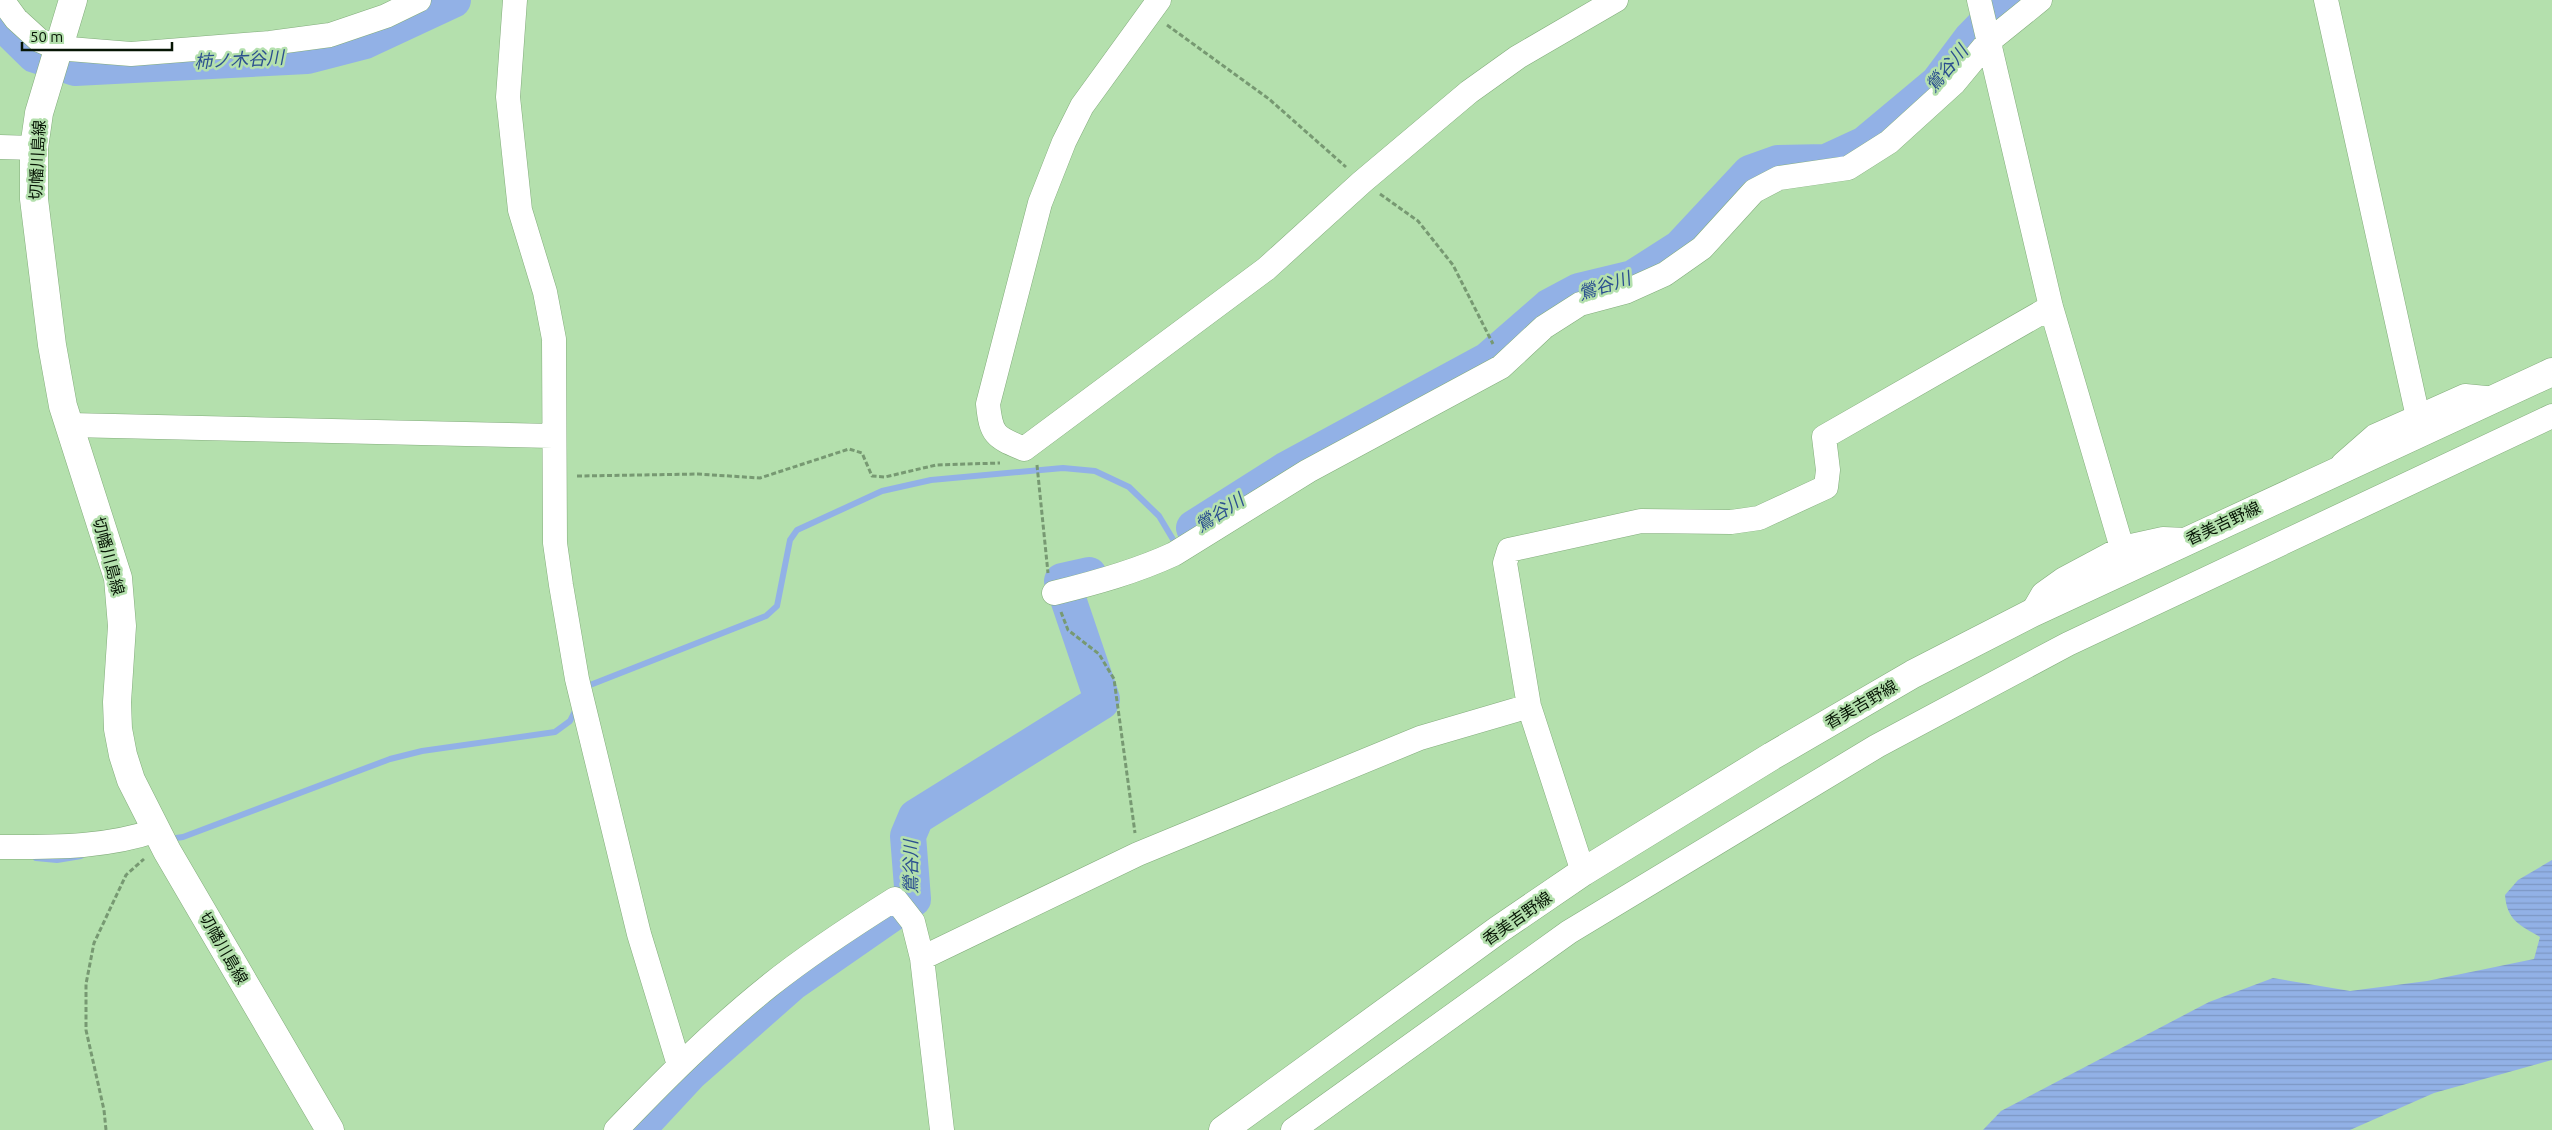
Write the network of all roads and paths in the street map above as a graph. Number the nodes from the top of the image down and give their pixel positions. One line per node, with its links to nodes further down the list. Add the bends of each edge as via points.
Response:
1 (2, 0): 11 (street, via 16,19)
2 (73, 0): 11 (main road, 切幡川島線)
3 (419, 0): 11 (street, via 386,16 330,35 270,43)
4 (515, 0): 22 (street, via 508,97 520,210 545,292 554,339)
5 (1616, 0): 14 (street, via 1518,57 1469,92)
6 (1979, 0): 10 (street)
7 (2040, 0): 10 (street)
8 (2326, 0): 20 (street)
9 (1155, 6): 14 (path, via 1269,99); 23 (street, via 1082,106 1040,203 988,404 989,422 998,438)
10 (1987, 38): 15 (street); 29 (street, via 1954,83 1889,142 1848,168 1779,178 1754,191 1702,248 1665,274 1625,292 1580,304 1544,327 1501,367 1308,471 1174,554 1102,581)
11 (55, 57): 13 (main road, 切幡川島線, via 39,113)
12 (0, 148): 13 (street)
13 (34, 148): 21 (main road, 切幡川島線, via 34,199 52,345)
14 (1362, 182): 16 (path, via 1418,221 1453,265); 23 (street, via 1266,269)
15 (2052, 307): 28 (street); 31 (street, via 1824,437 1828,470 1826,487 1759,518 1731,522 1641,521 1509,550 1505,563)
16 (1495, 349)
17 (2552, 372): 18 (main road, 香美吉野線)
18 (2496, 399): 20 (street, via 2465,396); 25 (main road, 香美吉野線)
19 (2552, 416): 43 (street, via 2068,644 1877,746 1569,932)
20 (2418, 417): 25 (street, via 2375,436)
21 (70, 425): 22 (street); 32 (main road, 切幡川島線, via 118,578 122,626 118,702 123,755 131,780)
22 (553, 436): 26 (street)
23 (1024, 450): 26 (path, via 1010,461 936,465 885,477 872,476 862,453 849,449 760,478 698,474)
24 (1038, 468): 29 (path, via 1049,577)
25 (2334, 471): 27 (main road, 香美吉野線)
26 (555, 477): 37 (street, via 555,543 577,679 639,934)
27 (2186, 540): 28 (street, via 2163,539); 30 (main road, 香美吉野線)
28 (2122, 548): 30 (street, via 2043,594)
29 (1062, 591): 34 (path, via 1068,630 1099,654 1114,679)
30 (2032, 613): 35 (main road, 香美吉野線, via 1913,674)
31 (1530, 706): 34 (street, via 1420,738); 35 (street)
32 (162, 841): 33 (street, via 132,839 63,847); 38 (path, via 126,876 94,943 86,984 86,1030); 39 (main road, 切幡川島線)
33 (0, 847)
34 (1138, 854): 36 (street)
35 (1583, 872): 42 (main road, 香美吉野線)
36 (922, 958): 37 (street, via 913,922 895,899 770,985); 41 (street)
37 (678, 1065): 40 (street)
38 (106, 1130)
39 (330, 1130)
40 (616, 1130)
41 (942, 1130)
42 (1223, 1130)
43 (1293, 1130)

